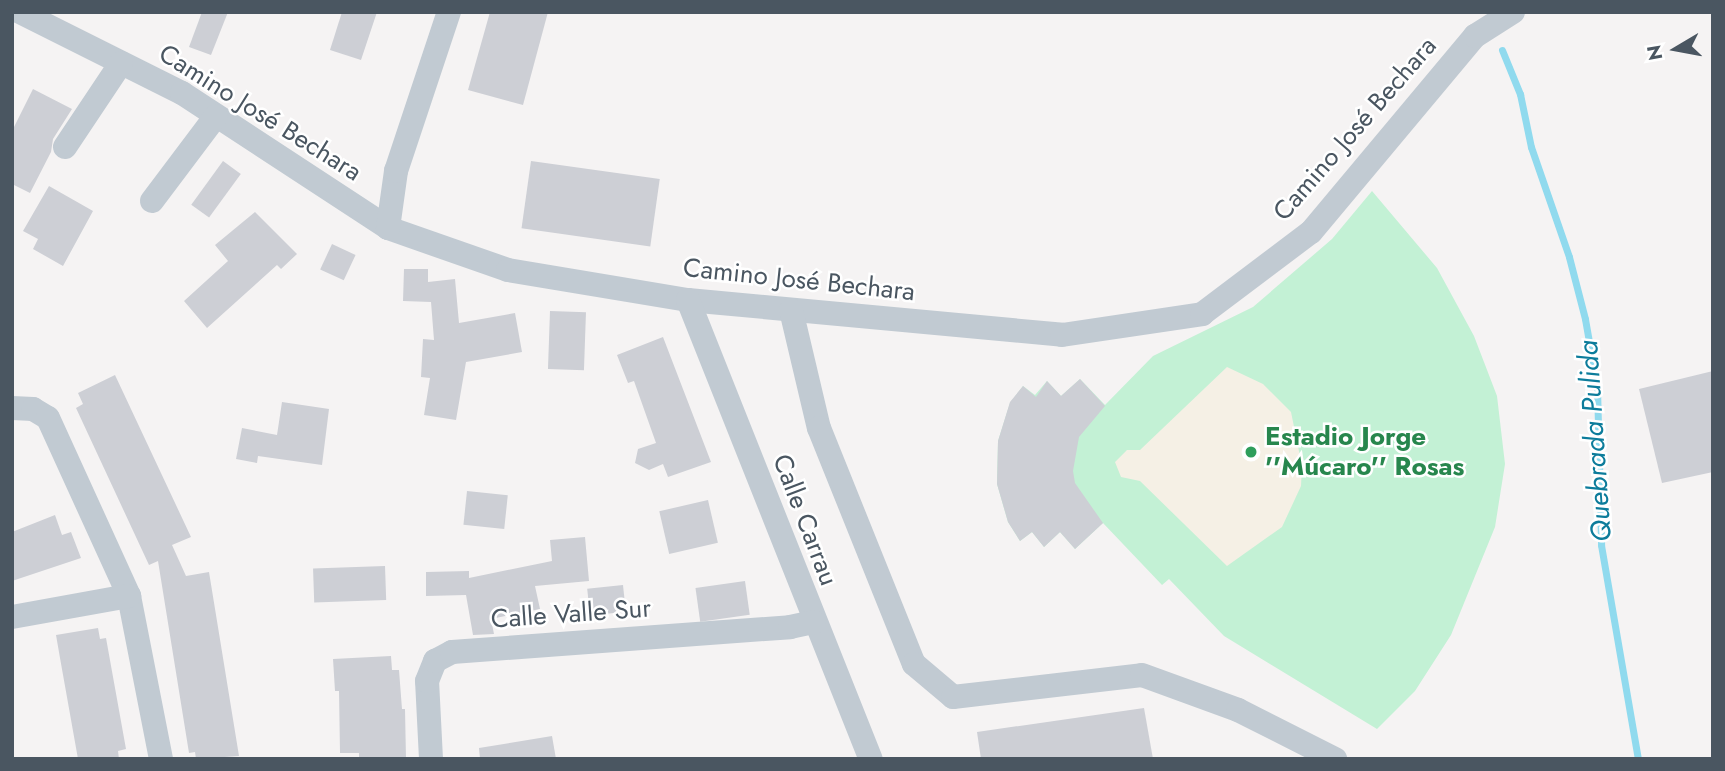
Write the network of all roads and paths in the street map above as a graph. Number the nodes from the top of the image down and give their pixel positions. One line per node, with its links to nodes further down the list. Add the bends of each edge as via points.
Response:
1 (20, 12): 4 (street, Camino José Bechara)
2 (449, 12): 8 (street, via 397,171)
3 (1513, 12): 10 (street, Camino José Bechara, via 1475,36 1311,232 1202,314 1062,335)
4 (121, 63): 5 (street, Camino José Bechara); 6 (street)
5 (216, 116): 7 (street); 8 (street, Camino José Bechara)
6 (65, 146)
7 (152, 201)
8 (388, 228): 9 (street, Camino José Bechara, via 508,270)
9 (688, 300): 10 (street, Camino José Bechara); 14 (street, Calle Carrau)
10 (791, 310): 18 (street, via 819,428 914,664 953,697 1142,675 1238,710)
11 (12, 408): 12 (street, via 33,409 48,418)
12 (130, 596): 13 (street); 15 (street)
13 (12, 617)
14 (813, 622): 16 (street, Calle Valle Sur, via 790,628 452,652 435,661 427,681); 17 (street, Calle Carrau)
15 (161, 759)
16 (431, 759)
17 (871, 759)
18 (1335, 759)

